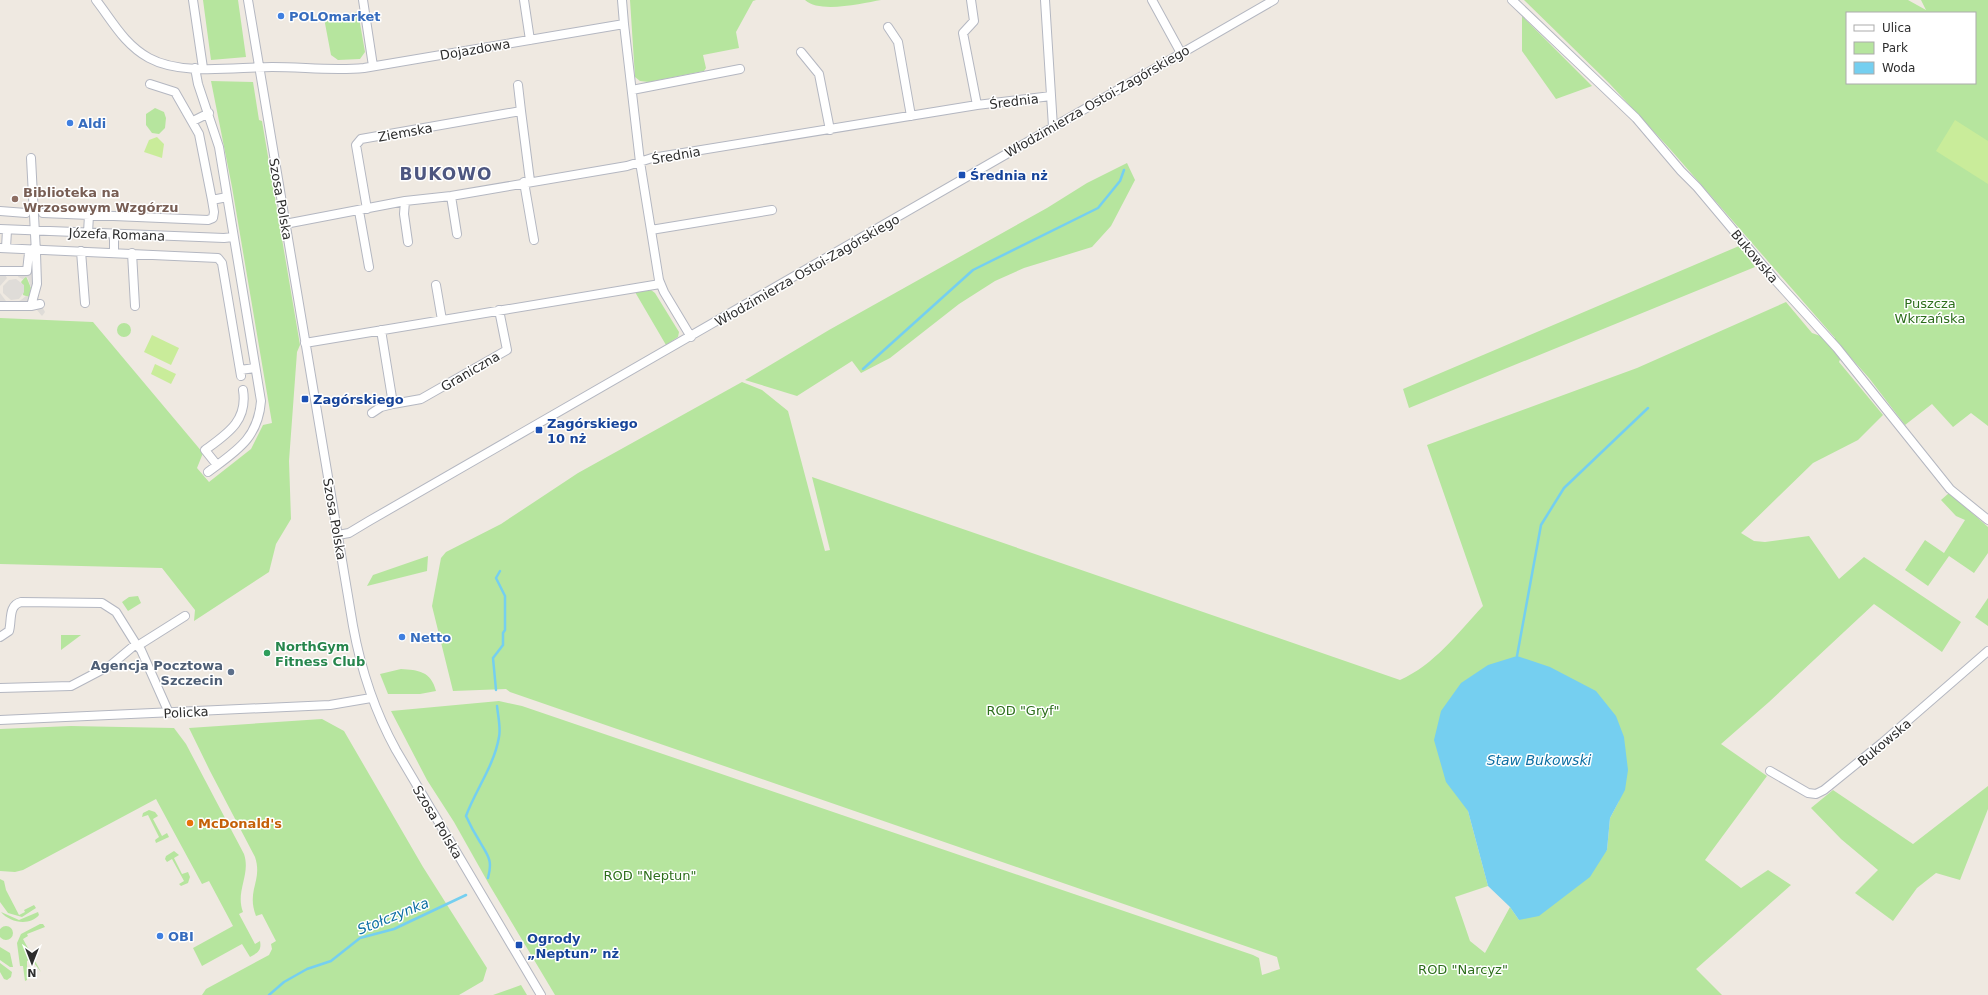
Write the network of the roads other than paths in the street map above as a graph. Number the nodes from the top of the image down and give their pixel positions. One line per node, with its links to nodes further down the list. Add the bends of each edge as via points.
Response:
1 (96, 0): 19 (street, Dojazdowa, via 122,36 137,50 166,65)
2 (194, 0): 19 (street)
3 (248, 0): 18 (street, Szosa Polska)
4 (363, 0): 17 (street)
5 (524, 0): 14 (street)
6 (622, 0): 12 (street)
7 (971, 0): 25 (street, Średnia, via 974,21 963,33)
8 (1045, 0): 24 (street)
9 (1152, 0): 16 (street)
10 (1274, 0): 16 (street, Włodzimierza Ostoi-Zagórskiego)
11 (1512, 0): 82 (street, Bukowska, via 1641,123 1837,348 1950,490)
12 (624, 24): 14 (street, Dojazdowa); 23 (street)
13 (888, 27): 28 (street, via 898,42)
14 (530, 40): 17 (street, Dojazdowa)
15 (801, 52): 31 (street, via 819,74)
16 (1181, 53): 30 (street, Włodzimierza Ostoi-Zagórskiego)
17 (374, 66): 18 (street, Dojazdowa, via 345,70)
18 (259, 67): 19 (street, Dojazdowa); 45 (street, Szosa Polska)
19 (199, 68): 27 (street, via 198,84)
20 (740, 69): 23 (street)
21 (150, 84): 29 (street, via 175,92)
22 (518, 85): 26 (street)
23 (632, 90): 33 (street)
24 (1051, 96): 25 (street, Średnia); 30 (street)
25 (977, 105): 28 (street, Średnia)
26 (521, 111): 34 (street); 39 (street, Ziemska, via 361,140 356,145)
27 (208, 113): 29 (street); 36 (street, via 219,147)
28 (911, 116): 31 (street, Średnia)
29 (193, 121): 37 (street, via 200,138)
30 (1053, 127): 74 (street, Włodzimierza Ostoi-Zagórskiego)
31 (830, 130): 33 (street, Średnia)
32 (31, 158): 48 (street)
33 (640, 162): 34 (street, Średnia); 47 (street)
34 (527, 182): 35 (street, Średnia); 53 (street)
35 (451, 196): 38 (street, Średnia); 51 (street)
36 (227, 197): 37 (street); 52 (street)
37 (212, 200): 44 (street, via 214,214 213,218 208,220)
38 (405, 201): 39 (street, Średnia); 54 (street)
39 (363, 210): 45 (street, Średnia); 60 (street)
40 (772, 210): 47 (street)
41 (0, 211): 42 (street)
42 (26, 213)
43 (43, 213): 44 (street)
44 (89, 215): 49 (street)
45 (286, 224): 75 (street, Szosa Polska)
46 (3, 229): 48 (street, Józefa Romana); 55 (street)
47 (651, 230): 65 (street)
48 (34, 231): 49 (street, Józefa Romana); 57 (street)
49 (88, 233): 50 (street, Józefa Romana)
50 (114, 234): 52 (street, Józefa Romana); 58 (street)
51 (457, 234)
52 (233, 237): 62 (street)
53 (534, 240)
54 (408, 242)
55 (3, 248): 57 (street)
56 (81, 251): 57 (street); 58 (street); 66 (street)
57 (32, 252): 61 (street, via 26,272); 69 (street, via 37,284)
58 (114, 253): 59 (street)
59 (132, 253): 63 (street, via 215,257 221,261); 70 (street)
60 (369, 267)
61 (0, 271)
62 (240, 278): 63 (street); 76 (street)
63 (225, 280): 76 (street, via 240,373)
64 (436, 284): 72 (street)
65 (660, 284): 71 (street); 74 (street)
66 (85, 303)
67 (40, 304): 69 (street)
68 (0, 306): 69 (street)
69 (31, 306)
70 (134, 306)
71 (499, 310): 72 (street); 78 (street, Graniczna, via 507,350 421,399)
72 (442, 320): 73 (street)
73 (381, 330): 75 (street); 78 (street)
74 (691, 337): 83 (street, Włodzimierza Ostoi-Zagórskiego, via 349,533)
75 (305, 343): 83 (street, Szosa Polska)
76 (255, 368): 80 (street, via 261,401 256,426 243,445)
77 (243, 390): 80 (street, via 245,404 232,428 205,450)
78 (393, 404): 79 (street, Graniczna)
79 (372, 413)
80 (217, 465): 81 (street)
81 (208, 472)
82 (1988, 520)
83 (338, 535): 89 (street, Szosa Polska, via 355,639)
84 (185, 616): 86 (street, via 143,644)
85 (0, 637): 86 (street, via 9,631 12,607 17,603 93,601 102,603 116,612)
86 (136, 644): 88 (street, via 111,665 71,686); 90 (street, via 142,650)
87 (1988, 651): 92 (street, Bukowska, via 1824,790 1816,794 1808,793)
88 (0, 688)
89 (371, 698): 90 (street, Policka, via 330,705); 93 (street, Szosa Polska, via 396,750)
90 (169, 713): 91 (street, Policka)
91 (0, 720)
92 (1770, 771)
93 (541, 995)

